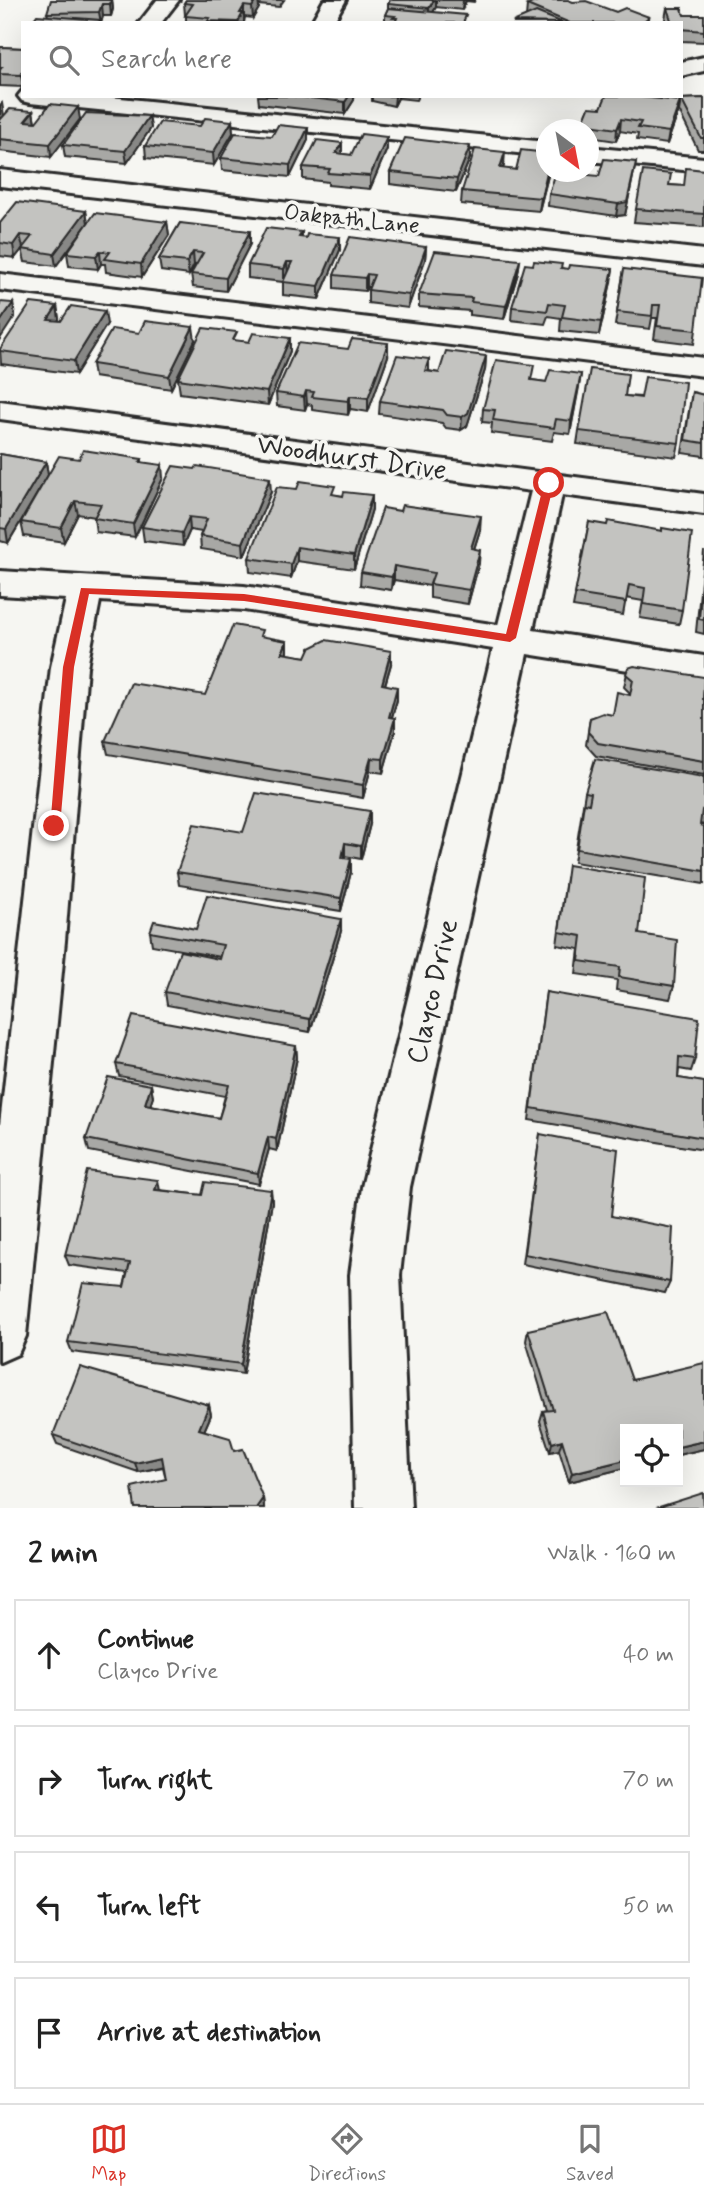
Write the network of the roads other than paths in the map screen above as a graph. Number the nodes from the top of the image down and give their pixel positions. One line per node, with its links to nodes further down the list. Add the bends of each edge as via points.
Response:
1 (168, 0): 3 (street)
2 (335, 0): 4 (street)
3 (152, 21)
4 (324, 21)
5 (704, 64): 6 (street)
6 (683, 69)
7 (74, 98): 8 (street)
8 (91, 99): 9 (street)
9 (536, 148)
10 (599, 155): 11 (street)
11 (704, 165)
12 (0, 178): 13 (street, Oakpath Lane)
13 (704, 258)
14 (0, 282): 15 (street)
15 (704, 367)
16 (0, 410): 17 (street, Woodhurst Drive)
17 (549, 483): 18 (street, Woodhurst Drive); 21 (street, Clayco Drive)
18 (704, 504)
19 (0, 583): 20 (street)
20 (85, 590): 21 (street, via 244,598); 23 (street, via 69,667)
21 (510, 638): 22 (street); 24 (street, Clayco Drive, via 386,1187 375,1275)
22 (704, 669)
23 (0, 1336)
24 (383, 1508)

